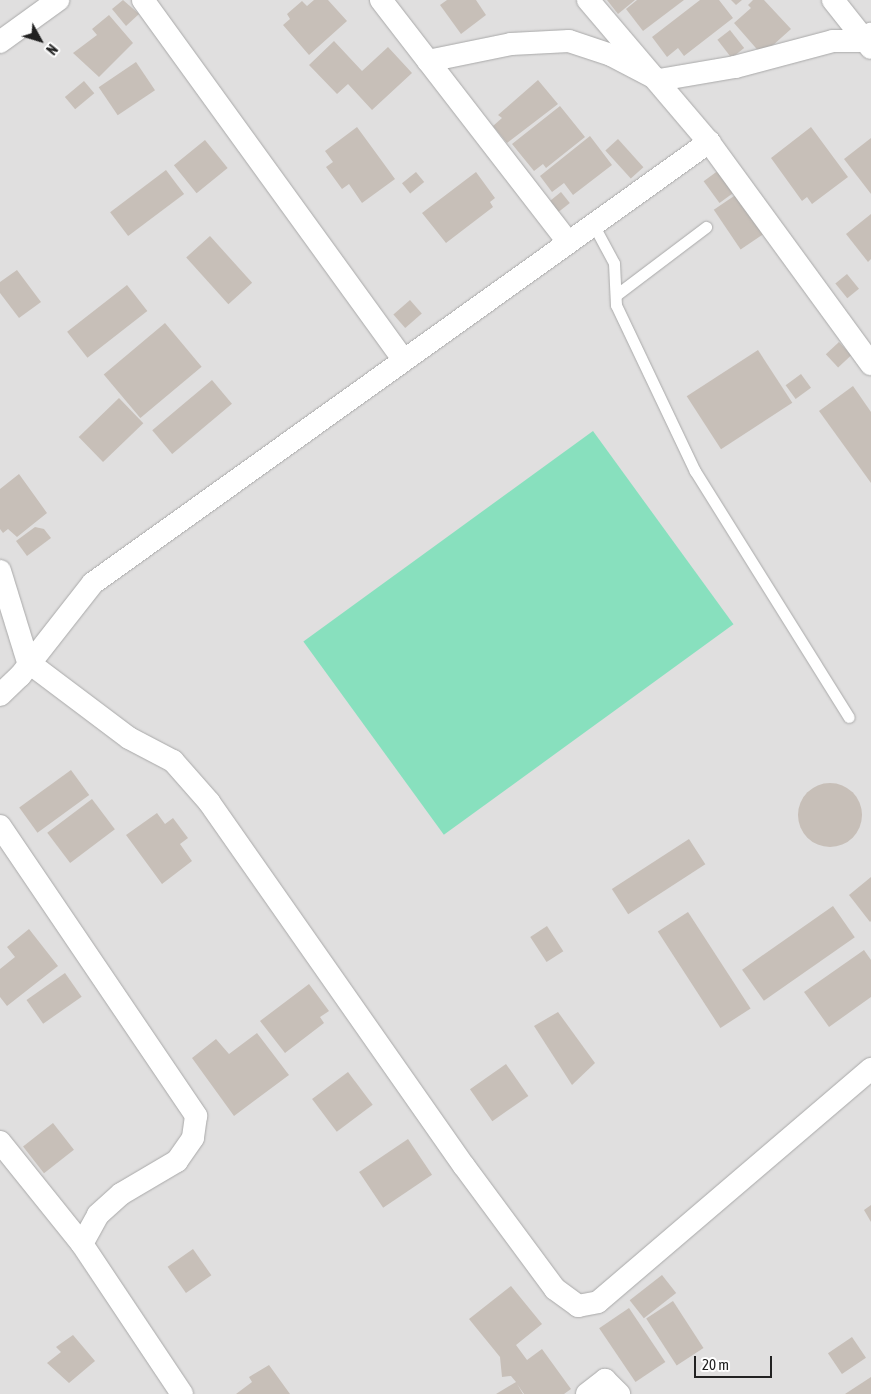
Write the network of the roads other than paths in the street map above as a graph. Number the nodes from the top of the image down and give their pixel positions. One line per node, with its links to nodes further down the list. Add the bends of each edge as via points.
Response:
1 (58, 0): 7 (street)
2 (143, 0): 15 (street)
3 (381, 0): 8 (street)
4 (588, 0): 9 (street)
5 (833, 0): 6 (street)
6 (869, 41): 9 (street, via 832,41 735,67)
7 (0, 42)
8 (428, 61): 9 (street, via 511,44 569,41 611,55); 13 (street)
9 (659, 80): 10 (street)
10 (710, 142): 11 (street); 16 (street)
11 (593, 224): 13 (street); 14 (lane, via 614,263)
12 (706, 227): 14 (lane)
13 (568, 242): 15 (street)
14 (616, 295): 20 (lane, via 636,351 695,471)
15 (403, 359): 18 (street, via 94,583)
16 (871, 364)
17 (0, 571): 18 (street)
18 (28, 662): 19 (street); 22 (street, via 129,738 172,761 209,802 464,1166 555,1289 578,1306 598,1302)
19 (0, 695)
20 (849, 716)
21 (0, 826): 24 (street, via 196,1116 193,1138 177,1161 121,1194 98,1215)
22 (871, 1069)
23 (0, 1142): 24 (street)
24 (82, 1244): 25 (street)
25 (182, 1394)
26 (587, 1394): 27 (street, via 605,1380)
27 (619, 1394)

